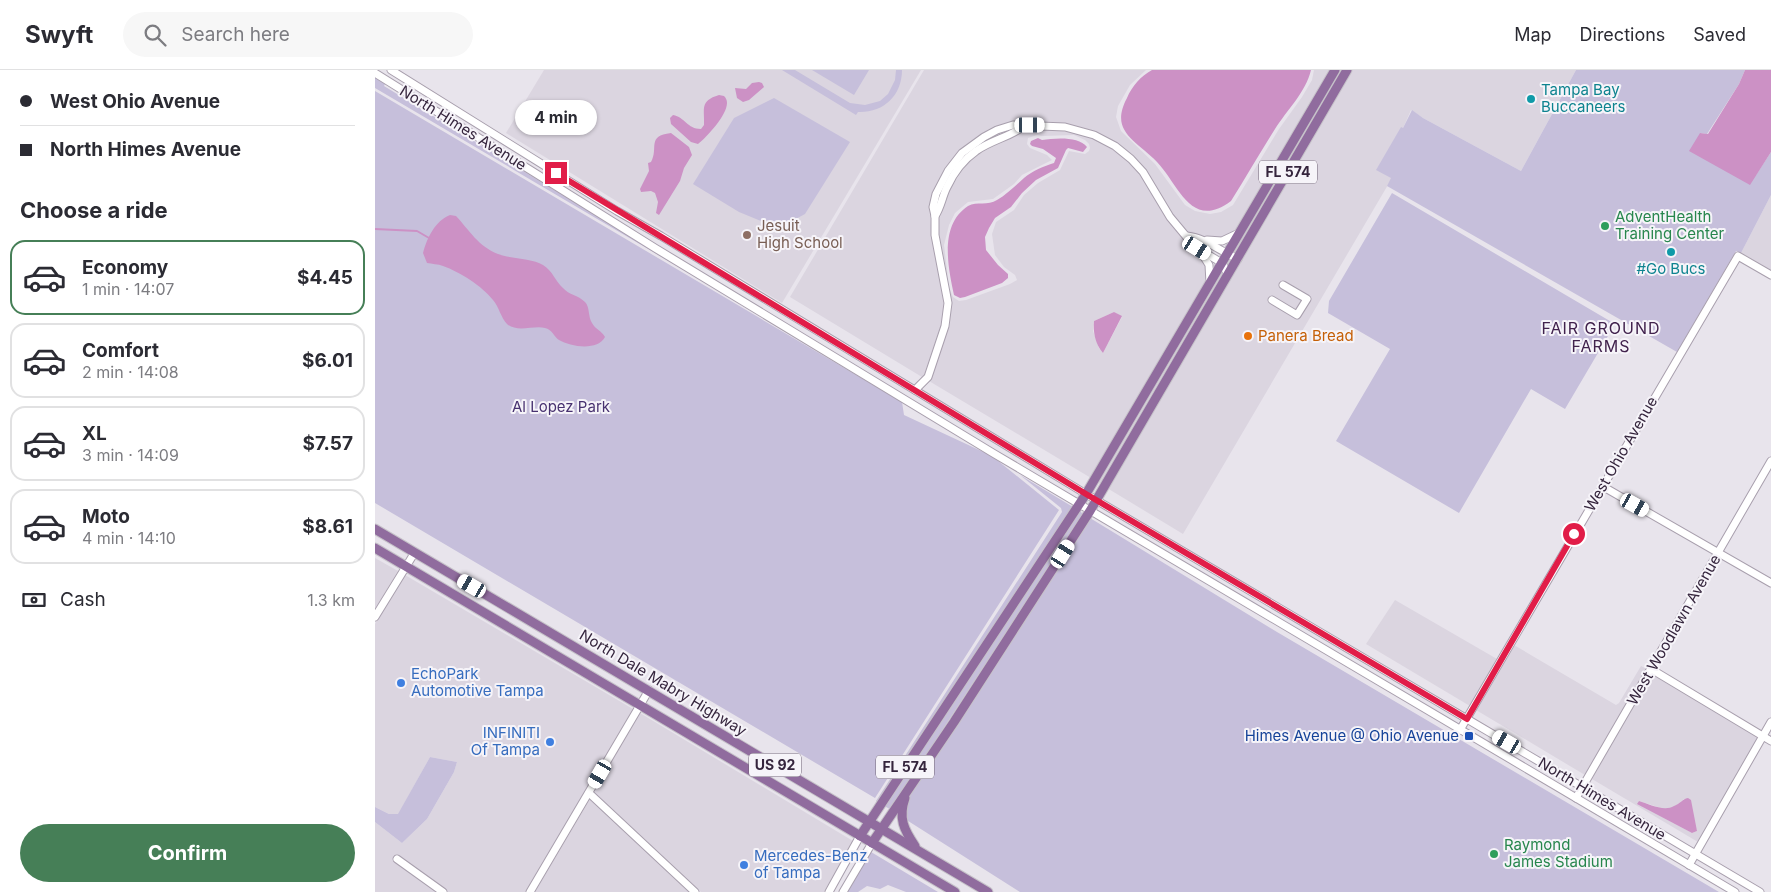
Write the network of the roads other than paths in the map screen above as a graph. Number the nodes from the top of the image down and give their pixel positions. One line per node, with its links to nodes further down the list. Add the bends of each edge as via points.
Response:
1 (390, 70): 5 (street); 7 (street, North Himes Avenue)
2 (1335, 70): 6 (main road, FL 574)
3 (1347, 70): 13 (main road, FL 574)
4 (375, 73): 5 (street, North Himes Avenue)
5 (383, 78): 10 (street, North Himes Avenue)
6 (1239, 233): 9 (street, via 1222,241); 12 (main road, FL 574)
7 (661, 236): 10 (street); 16 (street, North Himes Avenue)
8 (1187, 236): 9 (street); 11 (street); 23 (street, via 1170,217 1143,172 1131,159 1093,135 1071,128 1013,125 983,137 951,165 933,207 948,303 945,326 928,376)
9 (1202, 239): 12 (street)
10 (655, 248): 19 (street, North Himes Avenue)
11 (1197, 248): 12 (street); 17 (street, via 1209,265)
12 (1225, 258): 13 (street); 15 (street); 17 (main road, FL 574)
13 (1238, 259): 15 (main road, FL 574)
14 (1771, 274): 25 (street, West Ohio Avenue, via 1738,256)
15 (1228, 275): 27 (main road, FL 574)
16 (735, 282): 19 (street); 21 (street, North Himes Avenue)
17 (1210, 283): 26 (main road, FL 574)
18 (1283, 285): 20 (street, via 1307,299 1297,315)
19 (728, 292): 22 (street, North Himes Avenue)
20 (1271, 300)
21 (813, 329): 22 (street); 23 (street, North Himes Avenue)
22 (808, 340): 28 (street, North Himes Avenue)
23 (915, 390): 26 (street, North Himes Avenue)
24 (1771, 461): 33 (street, West Woodlawn Avenue)
25 (1602, 486): 33 (street); 42 (street, West Ohio Avenue)
26 (1086, 494): 27 (street, North Himes Avenue); 28 (main road, FL 574)
27 (1096, 500): 29 (main road, FL 574); 37 (street, North Himes Avenue)
28 (1080, 504): 29 (street, North Himes Avenue); 51 (main road, FL 574)
29 (1090, 511): 38 (street, North Himes Avenue); 49 (main road, FL 574)
30 (375, 528): 32 (main road, North Dale Mabry Highway / US 92)
31 (375, 548): 34 (main road, North Dale Mabry Highway / US 92)
32 (415, 552): 34 (street); 40 (main road, North Dale Mabry Highway / US 92)
33 (1718, 552): 35 (street); 39 (street, West Woodlawn Avenue)
34 (406, 566): 36 (street); 41 (main road, North Dale Mabry Highway / US 92)
35 (1771, 583)
36 (375, 617)
37 (1332, 640): 38 (street); 42 (street, North Himes Avenue)
38 (1327, 651): 44 (street, North Himes Avenue)
39 (1651, 669): 45 (street); 47 (street, West Woodlawn Avenue)
40 (649, 690): 41 (street); 51 (main road, North Dale Mabry Highway / US 92)
41 (641, 704): 48 (street); 53 (main road, North Dale Mabry Highway / US 92)
42 (1467, 719): 44 (street, West Ohio Avenue); 47 (street, North Himes Avenue)
43 (1771, 722): 45 (street)
44 (1460, 730): 50 (street, North Himes Avenue)
45 (1763, 736): 46 (street); 56 (street)
46 (1771, 741)
47 (1582, 787): 50 (street, West Woodlawn Avenue); 56 (street, North Himes Avenue)
48 (589, 793): 60 (street); 61 (street)
49 (906, 793): 52 (main road, FL 574); 55 (main road, via 902,824)
50 (1576, 798): 58 (street, North Himes Avenue)
51 (869, 821): 52 (main road, North Dale Mabry Highway / US 92); 53 (main road, FL 574)
52 (881, 828): 54 (main road, FL 574); 55 (main road, North Dale Mabry Highway / US 92)
53 (860, 836): 54 (main road, North Dale Mabry Highway / US 92); 62 (street)
54 (872, 843): 63 (street); 64 (main road, North Dale Mabry Highway / US 92)
55 (918, 850): 65 (main road, North Dale Mabry Highway / US 92)
56 (1695, 854): 58 (street); 67 (street, North Himes Avenue)
57 (397, 859): 59 (street)
58 (1689, 865): 66 (street, North Himes Avenue)
59 (443, 892)
60 (530, 892)
61 (695, 892)
62 (829, 892)
63 (843, 892)
64 (955, 892)
65 (988, 892)
66 (1735, 892)
67 (1760, 892)

